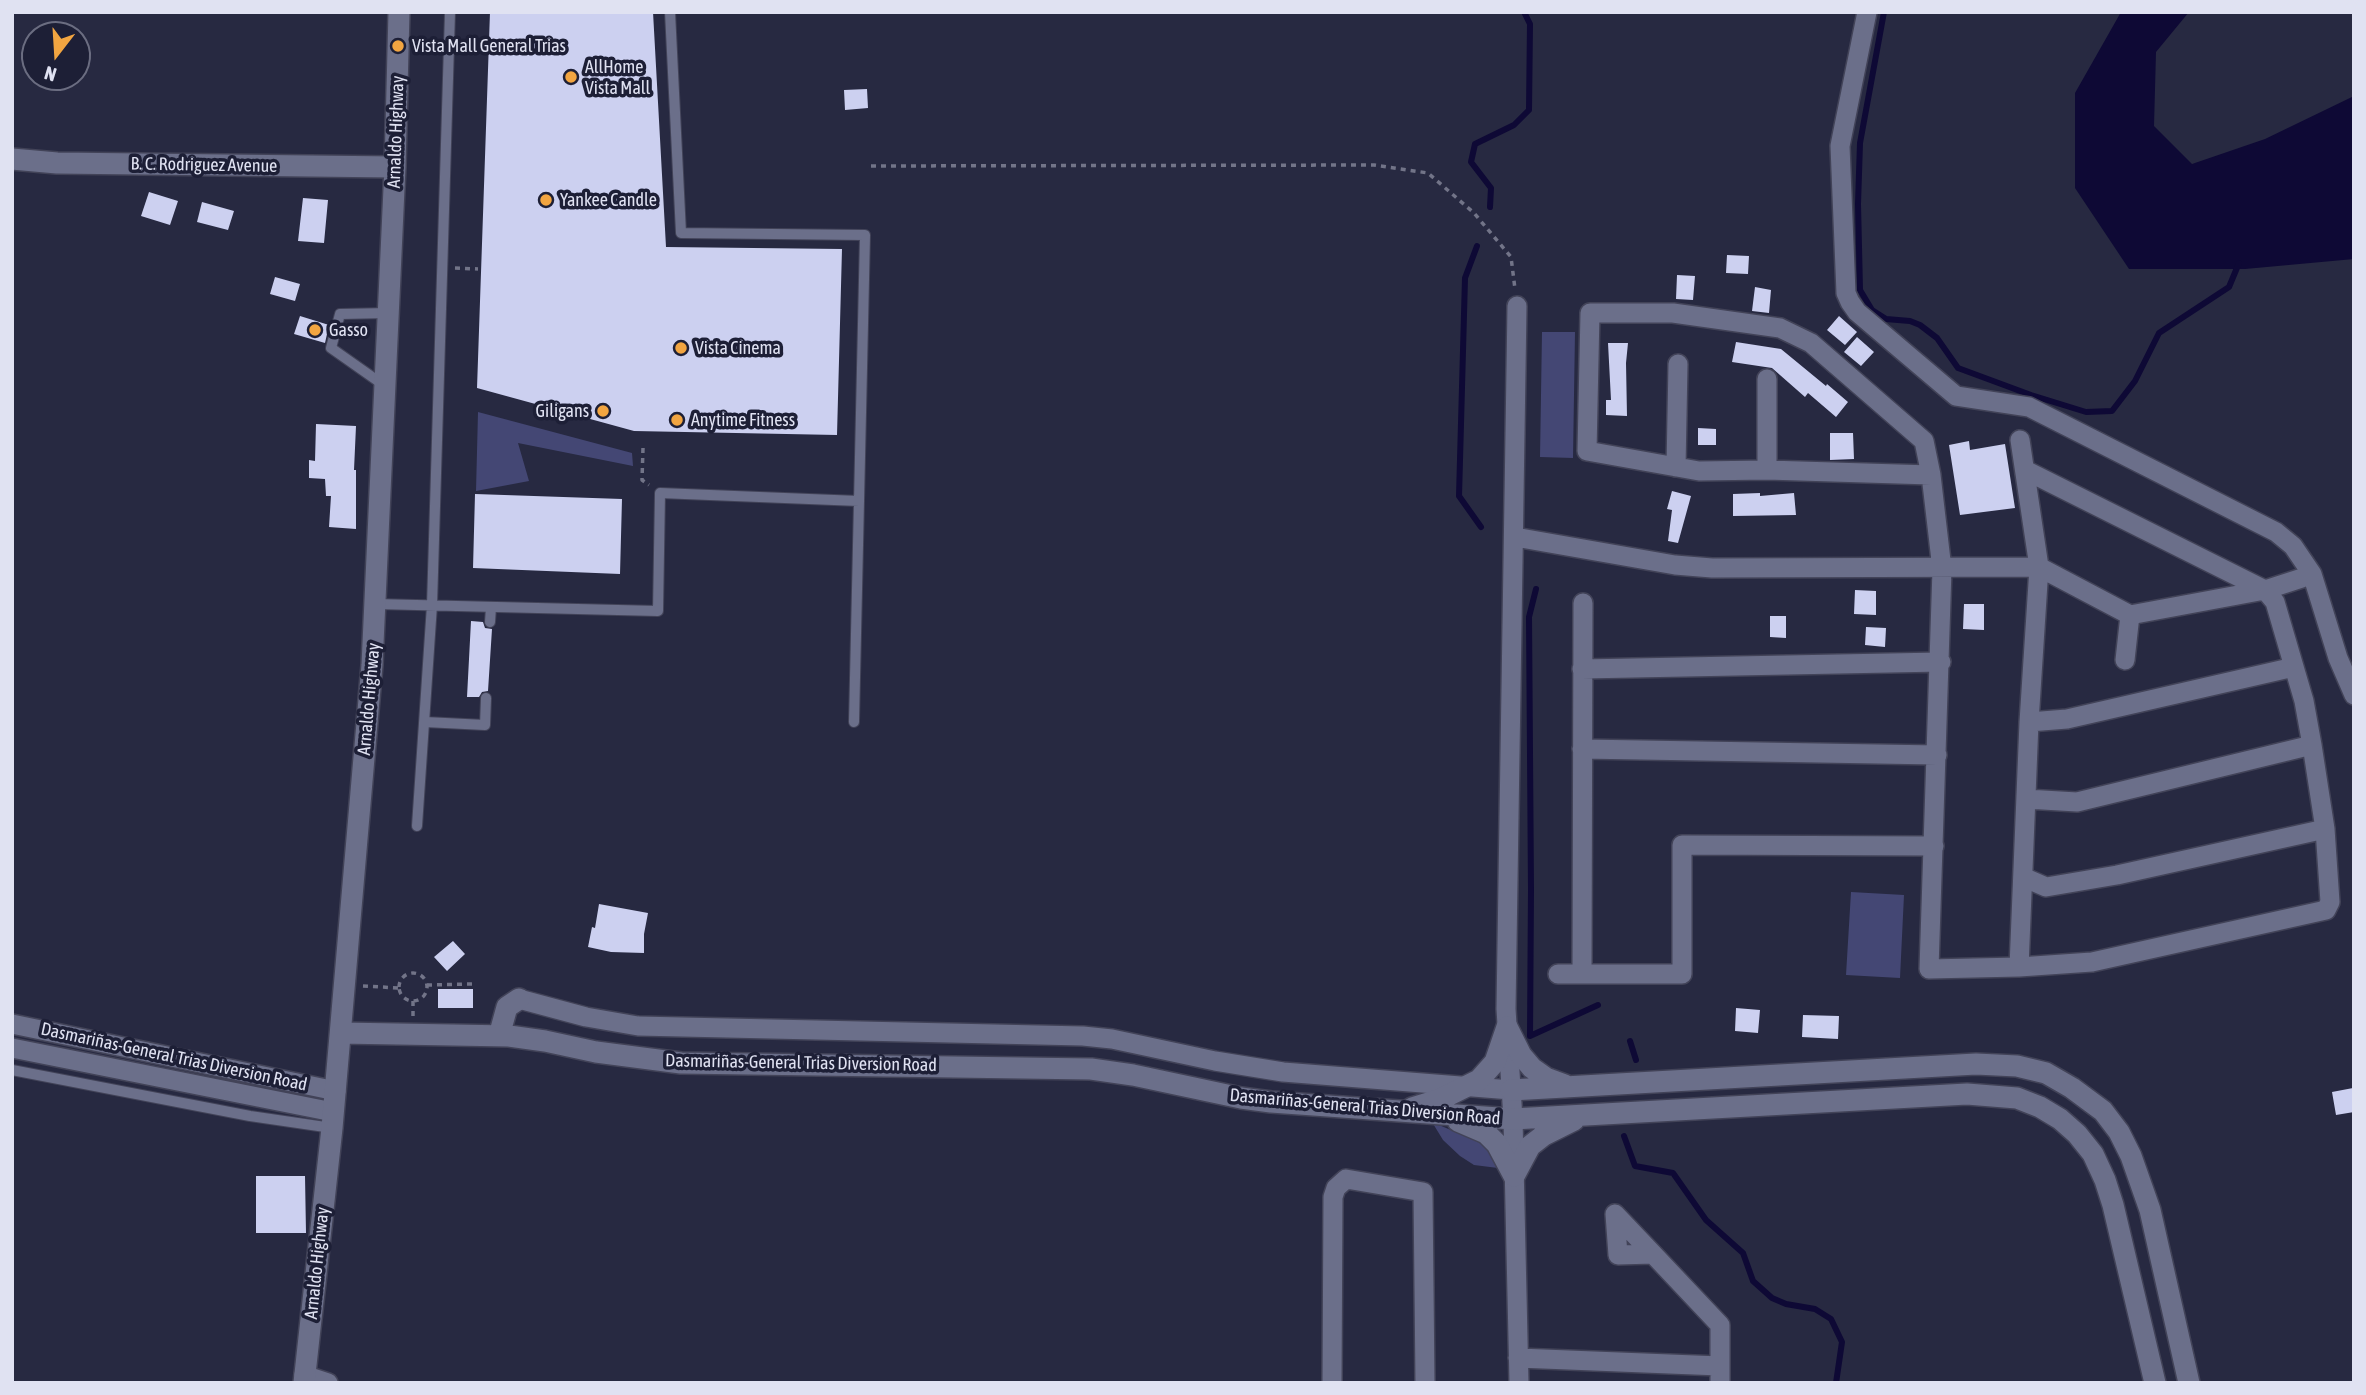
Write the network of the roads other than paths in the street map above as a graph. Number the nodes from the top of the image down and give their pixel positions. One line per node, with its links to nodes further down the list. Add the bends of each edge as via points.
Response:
1 (399, 12): 6 (street, Arnaldo Highway)
2 (450, 12): 25 (lane)
3 (670, 12): 17 (lane, via 681,233 865,235)
4 (1867, 12): 33 (street, via 1840,146 1846,293 1857,312 1956,396 2029,407 2276,533 2293,546 2312,574)
5 (12, 159): 6 (street, B. C. Rodriguez Avenue)
6 (395, 167): 8 (street, Arnaldo Highway)
7 (1517, 306): 18 (street)
8 (389, 313): 11 (street, Arnaldo Highway); 11 (lane, via 340,314 331,348)
9 (1678, 365): 13 (street)
10 (1767, 379): 14 (street)
11 (386, 386): 24 (street, Arnaldo Highway)
12 (2020, 440): 15 (street)
13 (1676, 467): 14 (street); 16 (street, via 1587,451 1590,313 1673,313 1780,328 1811,343 1924,440)
14 (1767, 470): 16 (street)
15 (2025, 470): 19 (street); 22 (street)
16 (1931, 475): 20 (street)
17 (859, 501): 26 (lane, via 660,493 658,611); 36 (lane)
18 (1515, 537): 20 (street, via 1700,567); 51 (street)
19 (2039, 567): 20 (street); 27 (street); 37 (street)
20 (1942, 569): 30 (street)
21 (2302, 579): 22 (street)
22 (2265, 590): 27 (street); 31 (street, via 2275,602)
23 (1583, 603): 32 (street)
24 (376, 604): 25 (lane); 52 (street, Arnaldo Highway)
25 (432, 605): 26 (lane); 35 (lane)
26 (491, 607): 28 (lane)
27 (2130, 615): 29 (street)
28 (490, 622)
29 (2125, 660)
30 (1941, 662): 32 (street); 40 (street)
31 (2294, 667): 37 (street, via 2067,719); 38 (street)
32 (1582, 669): 39 (street)
33 (2354, 695)
34 (486, 698): 35 (lane, via 485,725)
35 (425, 722): 42 (lane)
36 (854, 722)
37 (2029, 722): 41 (street)
38 (2312, 745): 41 (street, via 2077,802); 43 (street)
39 (1583, 749): 40 (street); 48 (street)
40 (1937, 755): 44 (street)
41 (2026, 799): 45 (street)
42 (417, 826)
43 (2325, 829): 45 (street, via 2046,887); 46 (street, via 2330,902 2326,910 2092,962)
44 (1934, 846): 46 (street, via 1929,968); 48 (street, via 1682,845 1682,974)
45 (2023, 877): 46 (street)
46 (2019, 967)
47 (1558, 974): 48 (street)
48 (1582, 974)
49 (519, 999): 53 (street, via 507,1007); 56 (street, Dasmariñas-General Trias Diversion Road, via 638,1027 1083,1036 1283,1072)
50 (12, 1024): 59 (street, Dasmariñas-General Trias Diversion Road)
51 (1507, 1027): 56 (street, via 1495,1062 1479,1080); 57 (street, via 1532,1068); 58 (street)
52 (341, 1033): 53 (street, Dasmariñas-General Trias Diversion Road); 59 (street, Arnaldo Highway)
53 (499, 1036): 60 (street, Dasmariñas-General Trias Diversion Road, via 681,1063 1091,1069 1241,1098)
54 (12, 1048): 64 (street, Dasmariñas-General Trias Diversion Road)
55 (12, 1070): 64 (lane, via 250,1116)
56 (1465, 1086): 58 (street, Dasmariñas-General Trias Diversion Road); 60 (street, via 1419,1107)
57 (1570, 1087): 58 (street, Dasmariñas-General Trias Diversion Road); 75 (street, Dasmariñas-General Trias Diversion Road, via 1976,1064 2017,1066 2059,1079 2103,1111 2131,1156 2150,1210)
58 (1511, 1090): 63 (street)
59 (336, 1091): 64 (street, Arnaldo Highway)
60 (1387, 1111): 61 (street, Dasmariñas-General Trias Diversion Road)
61 (1436, 1114): 63 (street, Dasmariñas-General Trias Diversion Road); 65 (street, via 1486,1133)
62 (1585, 1115): 63 (street, Dasmariñas-General Trias Diversion Road); 65 (street, via 1530,1146); 74 (street, Dasmariñas-General Trias Diversion Road, via 1967,1094 2017,1098 2040,1107 2077,1134 2105,1180)
63 (1513, 1119): 65 (street)
64 (333, 1120): 69 (street, Arnaldo Highway)
65 (1514, 1176): 67 (street)
66 (1653, 1254): 68 (street, via 1720,1325)
67 (1518, 1358): 68 (street); 73 (street)
68 (1720, 1375)
69 (304, 1379): 70 (street)
70 (328, 1383)
71 (1332, 1383): 72 (street, via 1333,1197 1346,1179 1423,1192)
72 (1424, 1383)
73 (1519, 1383)
74 (2155, 1383)
75 (2189, 1383)

